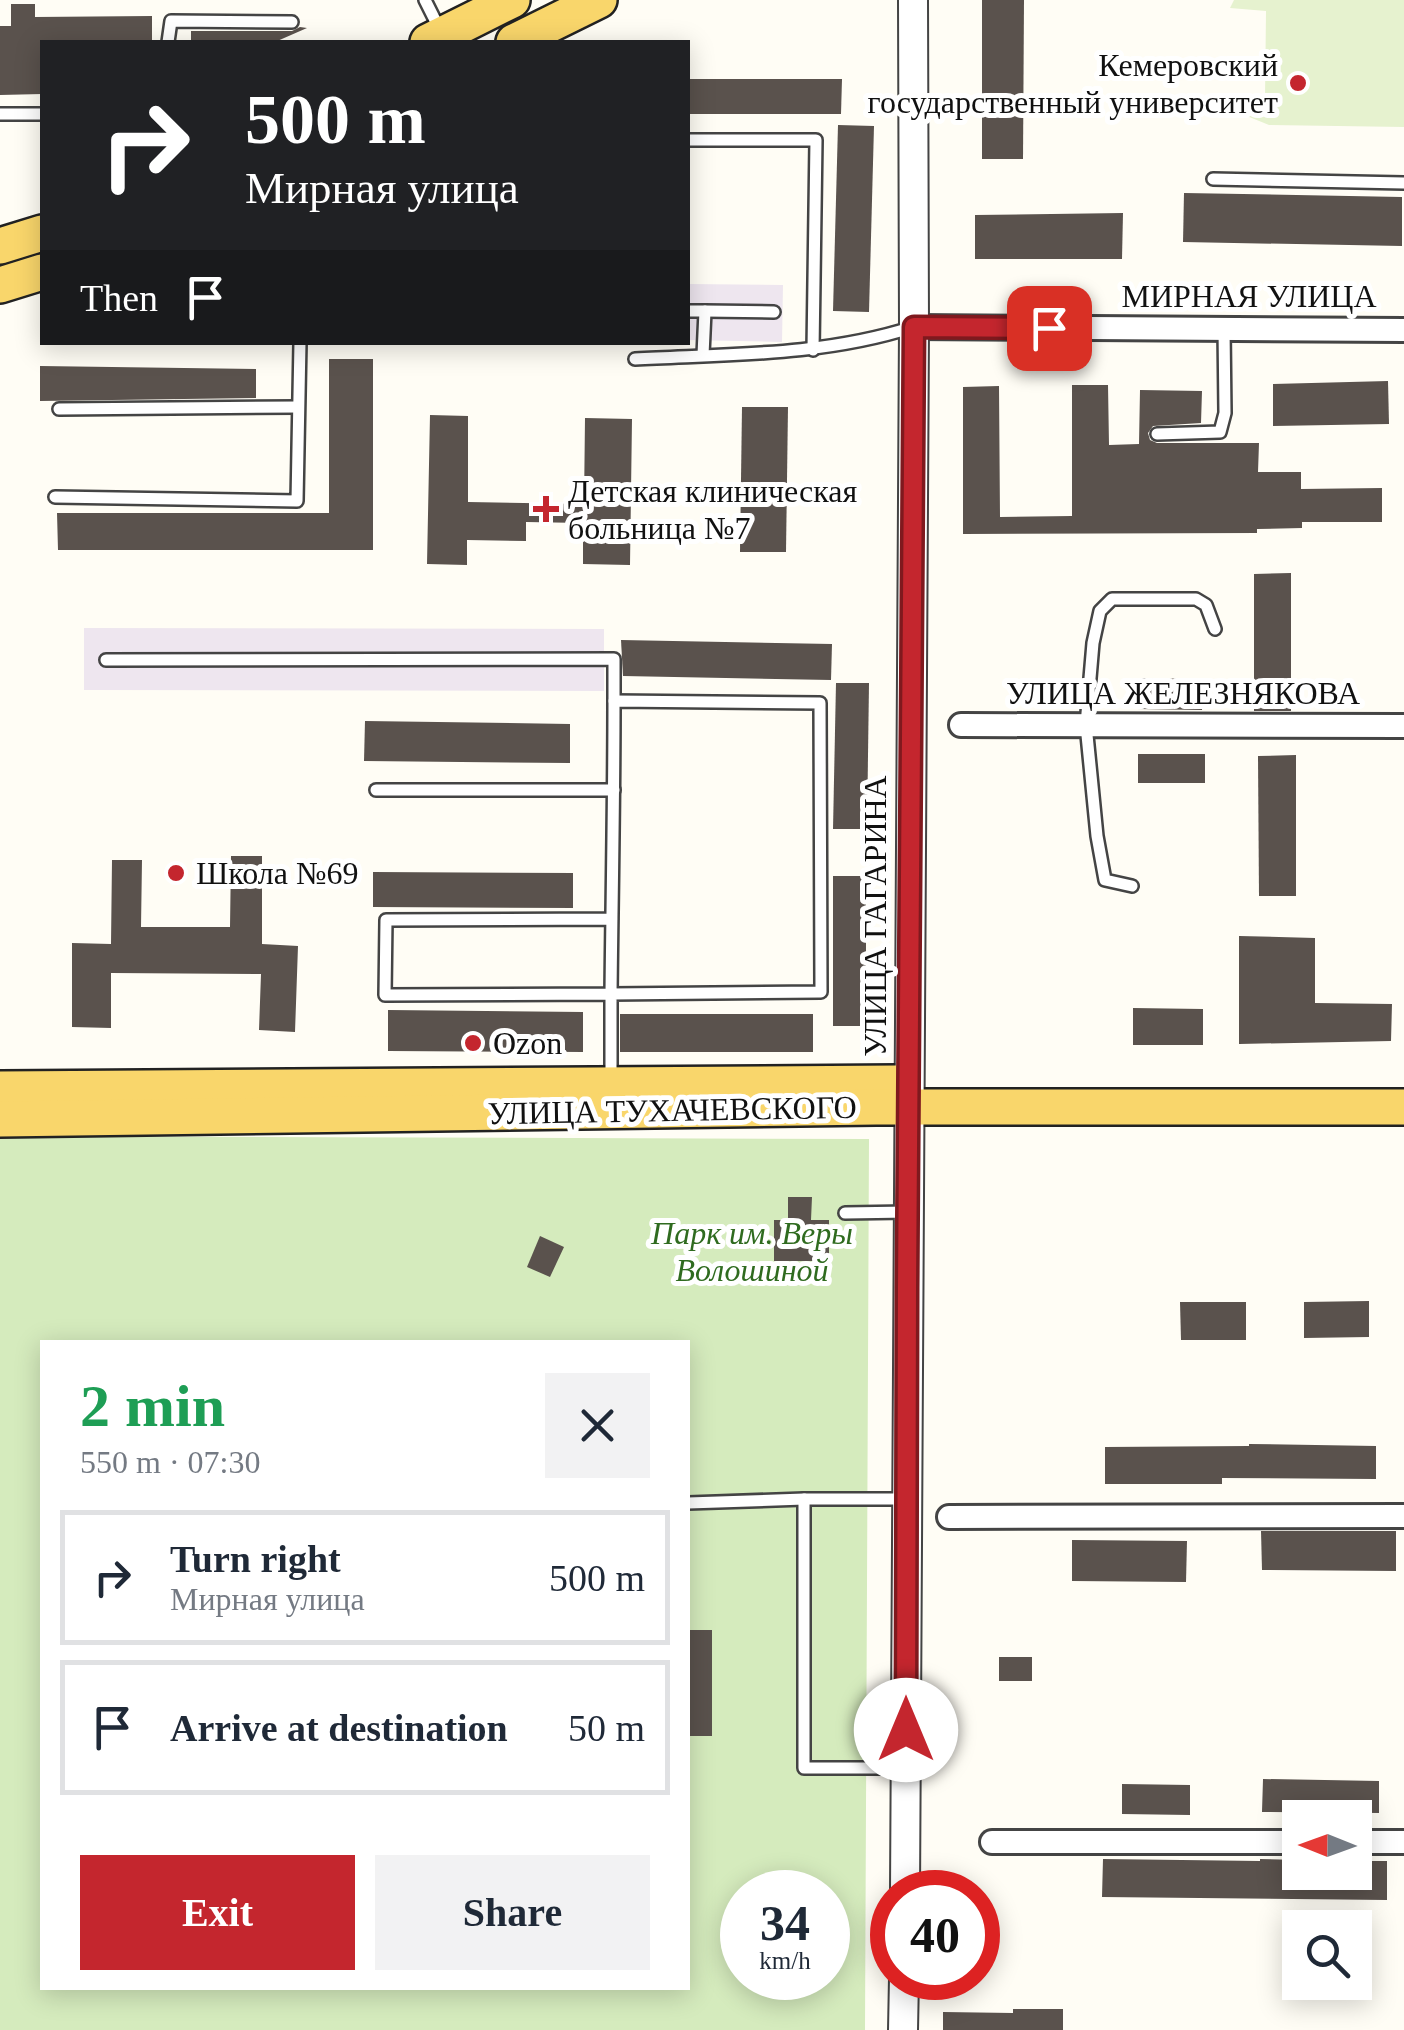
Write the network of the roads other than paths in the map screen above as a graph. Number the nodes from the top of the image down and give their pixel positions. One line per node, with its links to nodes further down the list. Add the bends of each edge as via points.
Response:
1 (425, 0): 6 (lane)
2 (512, 0): 6 (main road)
3 (599, 0): 8 (main road, via 554,29)
4 (913, 0): 21 (street, УЛИЦА ГАГАРИНА)
5 (292, 22): 7 (lane, via 170,20)
6 (435, 39)
7 (168, 40)
8 (520, 40)
9 (0, 114): 10 (lane)
10 (40, 114)
11 (690, 140): 25 (lane, via 816,140)
12 (1212, 179): 13 (lane)
13 (1404, 183)
14 (40, 233): 15 (main road)
15 (0, 246)
16 (40, 273): 17 (main road)
17 (0, 284)
18 (690, 311): 19 (lane)
19 (705, 312): 20 (lane); 26 (lane)
20 (774, 312)
21 (914, 327): 22 (street, МИРНАЯ УЛИЦА); 25 (lane); 45 (street, УЛИЦА ГАГАРИНА)
22 (1224, 328): 23 (street, МИРНАЯ УЛИЦА); 30 (lane, via 1220,432)
23 (1404, 330)
24 (300, 345): 28 (lane)
25 (813, 350): 26 (lane)
26 (703, 355): 27 (lane)
27 (635, 359)
28 (298, 407): 29 (lane); 31 (lane, via 298,501)
29 (58, 409)
30 (1157, 434)
31 (56, 497)
32 (1215, 630): 36 (lane, via 1206,605 1196,599 1112,600 1100,611 1093,643)
33 (106, 660): 34 (lane, via 614,659)
34 (614, 701): 39 (lane); 42 (lane, via 820,703 820,992)
35 (962, 725): 36 (street, УЛИЦА ЖЕЛЕЗНЯКОВА)
36 (1086, 725): 37 (street, УЛИЦА ЖЕЛЕЗНЯКОВА); 40 (lane, via 1105,880)
37 (1404, 726)
38 (376, 790): 39 (lane)
39 (614, 790): 41 (lane)
40 (1132, 886)
41 (612, 919): 42 (lane); 42 (lane, via 386,920 384,995)
42 (611, 994): 46 (lane)
43 (1404, 1082): 45 (main road, УЛИЦА ТУХАЧЕВСКОГО)
44 (0, 1089): 46 (main road, УЛИЦА ТУХАЧЕВСКОГО)
45 (910, 1095): 46 (main road, УЛИЦА ТУХАЧЕВСКОГО); 47 (main road, УЛИЦА ТУХАЧЕВСКОГО); 49 (street, УЛИЦА ГАГАРИНА)
46 (611, 1098): 48 (main road, УЛИЦА ТУХАЧЕВСКОГО)
47 (1404, 1106)
48 (0, 1118)
49 (908, 1212): 50 (lane); 52 (street, УЛИЦА ГАГАРИНА)
50 (845, 1213)
51 (804, 1499): 52 (lane); 53 (lane); 56 (lane, via 804,1768)
52 (907, 1499): 56 (street, УЛИЦА ГАГАРИНА)
53 (690, 1502)
54 (1404, 1516): 55 (street)
55 (950, 1517)
56 (906, 1768): 61 (street, УЛИЦА ГАГАРИНА)
57 (992, 1842): 58 (street)
58 (1282, 1842)
59 (1372, 1842): 60 (street)
60 (1404, 1842)
61 (905, 1870)
62 (904, 2000): 63 (street)
63 (903, 2030)

